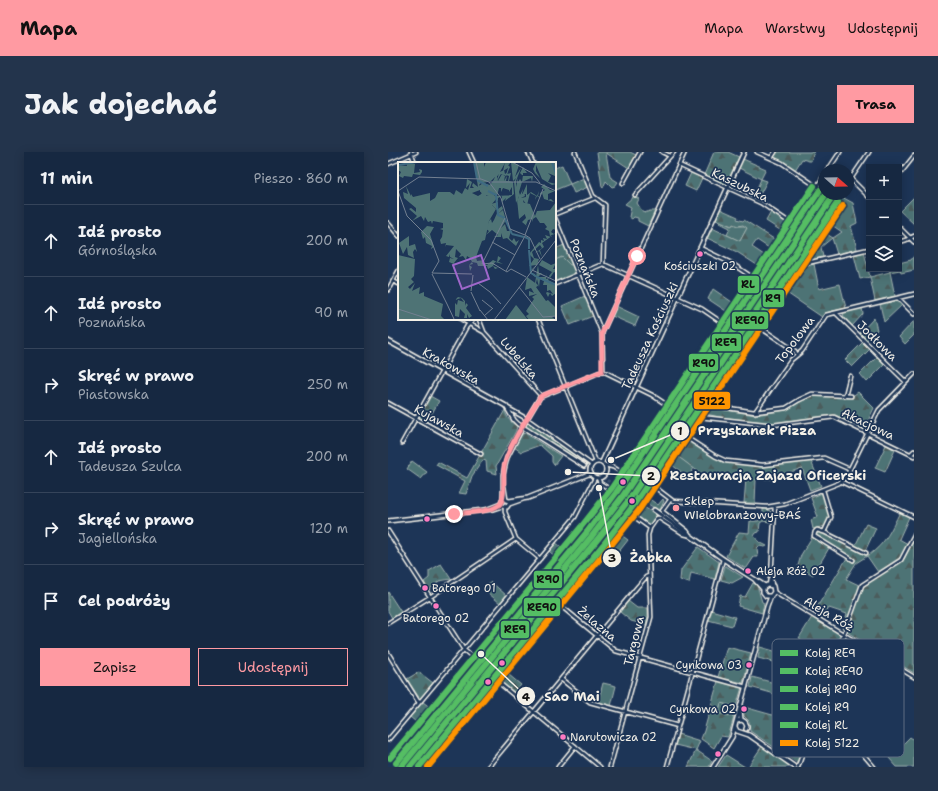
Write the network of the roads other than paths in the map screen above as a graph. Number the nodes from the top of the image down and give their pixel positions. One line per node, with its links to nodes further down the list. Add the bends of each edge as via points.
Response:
1 (416, 152): 14 (street)
2 (470, 152): 18 (street)
3 (528, 152): 19 (street)
4 (575, 152): 32 (street)
5 (640, 152): 26 (street)
6 (662, 152): 15 (street)
7 (674, 152): 15 (street)
8 (685, 152): 22 (street)
9 (744, 152): 29 (street, Tadeusza Kościuszki)
10 (757, 152): 17 (street)
11 (775, 152): 17 (street)
12 (840, 152): 21 (street)
13 (869, 152): 24 (street)
14 (411, 153): 20 (street)
15 (670, 156): 31 (street)
16 (914, 156): 23 (street)
17 (771, 158): 28 (street)
18 (474, 162)
19 (533, 162)
20 (388, 164)
21 (832, 164)
22 (679, 165): 29 (street, Kaszubska); 50 (street)
23 (902, 171)
24 (854, 174)
25 (854, 182): 30 (street)
26 (623, 183)
27 (818, 184): 28 (street)
28 (816, 186): 37 (street)
29 (728, 188): 37 (street, Kaszubska, via 761,203); 44 (street, Tadeusza Kościuszki)
30 (866, 194)
31 (635, 195)
32 (594, 198): 34 (street); 46 (street, via 605,205)
33 (837, 200): 47 (street)
34 (556, 214)
35 (556, 220): 49 (street, Poznańska)
36 (388, 223): 39 (street)
37 (792, 224): 51 (street)
38 (902, 230): 41 (street)
39 (398, 235)
40 (914, 236): 41 (street)
41 (910, 238): 42 (street); 43 (street)
42 (902, 241)
43 (914, 242)
44 (700, 248): 51 (street, via 731,263); 57 (street, Tadeusza Kościuszki)
45 (866, 250): 47 (street)
46 (603, 264): 49 (street); 50 (street)
47 (793, 266): 67 (street)
48 (398, 272): 52 (street)
49 (578, 275): 54 (street); 69 (street, Poznańska)
50 (628, 276): 57 (street); 69 (street)
51 (755, 279): 66 (street)
52 (393, 281): 53 (street); 55 (street)
53 (398, 284)
54 (556, 284)
55 (388, 290)
56 (914, 294): 58 (street, Topolowa)
57 (678, 298): 66 (street, via 702,309); 78 (street, Tadeusza Kościuszki)
58 (898, 298): 59 (street, Topolowa); 60 (street)
59 (836, 312): 71 (street, Topolowa, via 826,315); 76 (street, Jodłowa)
60 (914, 314)
61 (463, 320): 65 (street, Lubelska)
62 (473, 320): 65 (street)
63 (479, 320): 68 (street, Lubelska)
64 (538, 320): 77 (street)
65 (469, 324): 68 (street, Lubelska); 72 (street)
66 (724, 324): 85 (street)
67 (755, 324): 71 (street, via 795,351); 83 (street)
68 (484, 332): 79 (street, Lubelska)
69 (602, 333): 73 (street, Poznańska)
70 (388, 341): 72 (street, Krakowska)
71 (797, 355): 86 (street, Topolowa)
72 (442, 371): 84 (street, Krakowska); 88 (street)
73 (602, 371): 77 (street); 78 (street)
74 (914, 374): 76 (street)
75 (850, 376): 80 (street)
76 (906, 382): 92 (street, via 880,408)
77 (565, 386): 79 (street); 97 (street)
78 (636, 388): 85 (street); 98 (street, Tadeusza Kościuszki)
79 (541, 396): 89 (street)
80 (845, 396): 81 (street); 86 (street, via 812,394 786,408)
81 (850, 396)
82 (388, 403): 88 (street, Kujawska)
83 (701, 404): 86 (street); 87 (street)
84 (506, 406): 89 (street, Krakowska); 90 (street, Krakowska, via 514,420)
85 (670, 406): 104 (street)
86 (755, 412)
87 (694, 414): 91 (street); 92 (street, Akacjowa, via 700,417 773,424 832,417)
88 (416, 418): 93 (street); 95 (street, Kujawska)
89 (527, 418): 90 (street); 99 (street, Krakowska)
90 (522, 427): 100 (street, Krakowska); 110 (street, via 504,465 503,483)
91 (681, 434): 102 (street, via 726,461 764,465 824,458); 107 (street)
92 (867, 434): 96 (street, Akacjowa); 102 (street)
93 (402, 443)
94 (914, 451): 96 (street)
95 (481, 454)
96 (912, 455)
97 (596, 462): 98 (street); 99 (street)
98 (602, 462): 101 (street)
99 (592, 465): 103 (street)
100 (584, 466)
101 (605, 466): 104 (street, via 613,467); 105 (street, via 605,474)
102 (850, 469): 106 (street)
103 (591, 474): 105 (street); 110 (street, via 523,499)
104 (624, 474): 105 (street, via 612,490 600,483)
105 (597, 478): 124 (street, via 576,515)
106 (842, 482): 108 (street); 115 (street)
107 (652, 485): 109 (street); 113 (street, via 642,486)
108 (823, 490): 112 (street); 119 (street, via 832,514)
109 (670, 500): 112 (street); 120 (street, via 663,513)
110 (507, 501): 111 (street); 111 (street, via 508,506)
111 (503, 506): 116 (street, via 493,510); 122 (street)
112 (775, 506): 128 (street, via 771,577)
113 (625, 510): 117 (street); 132 (street, via 618,525)
114 (655, 511): 120 (street)
115 (914, 517)
116 (388, 521)
117 (650, 528): 120 (street, via 657,518 660,518); 127 (street, Targowa)
118 (388, 531): 130 (street)
119 (824, 532): 123 (street); 126 (street, via 817,530 814,536)
120 (689, 535): 125 (street)
121 (914, 535): 134 (street, via 901,560 862,585)
122 (516, 539): 124 (street); 130 (street)
123 (866, 553)
124 (540, 559): 138 (street)
125 (723, 560): 128 (street); 143 (street)
126 (853, 560)
127 (649, 576): 135 (street, via 644,578); 140 (street, Targowa, via 650,617)
128 (767, 586): 129 (street, via 774,589); 131 (street, via 764,594)
129 (774, 592): 131 (street); 134 (street, Aleja Róż)
130 (430, 596): 133 (street); 138 (street)
131 (769, 596): 147 (street)
132 (555, 601): 135 (street, Żelazna); 144 (street)
133 (388, 623)
134 (844, 633): 136 (street); 137 (street, Aleja Róż)
135 (597, 636): 140 (street, Żelazna, via 616,651); 146 (street)
136 (842, 639)
137 (853, 639)
138 (464, 650): 141 (street); 148 (street)
139 (388, 653): 148 (street)
140 (640, 658): 143 (street, Żelazna); 150 (street, Targowa)
141 (478, 662)
142 (904, 671): 145 (street, Aleja Róż)
143 (692, 672): 147 (street, Żelazna); 152 (street)
144 (492, 676): 149 (street); 165 (street)
145 (914, 677)
146 (561, 679): 149 (street); 150 (street, via 590,702)
147 (746, 687): 151 (street)
148 (419, 703): 159 (street)
149 (534, 712): 160 (street); 166 (street)
150 (625, 712): 152 (street); 169 (street, Targowa)
151 (739, 721): 153 (street); 154 (street, via 746,723)
152 (678, 726): 170 (street)
153 (735, 727): 155 (street); 158 (street)
154 (746, 729): 156 (street); 157 (street)
155 (737, 731): 156 (street); 158 (street)
156 (742, 732): 157 (street)
157 (749, 735): 161 (street)
158 (732, 737): 171 (street)
159 (388, 740)
160 (575, 746): 167 (street); 168 (street)
161 (772, 751)
162 (781, 757): 172 (street)
163 (801, 757): 173 (street)
164 (865, 757): 174 (street)
165 (420, 767)
166 (488, 767)
167 (558, 767)
168 (600, 767)
169 (610, 767)
170 (667, 767)
171 (713, 767)
172 (795, 767)
173 (798, 767)
174 (874, 767)

